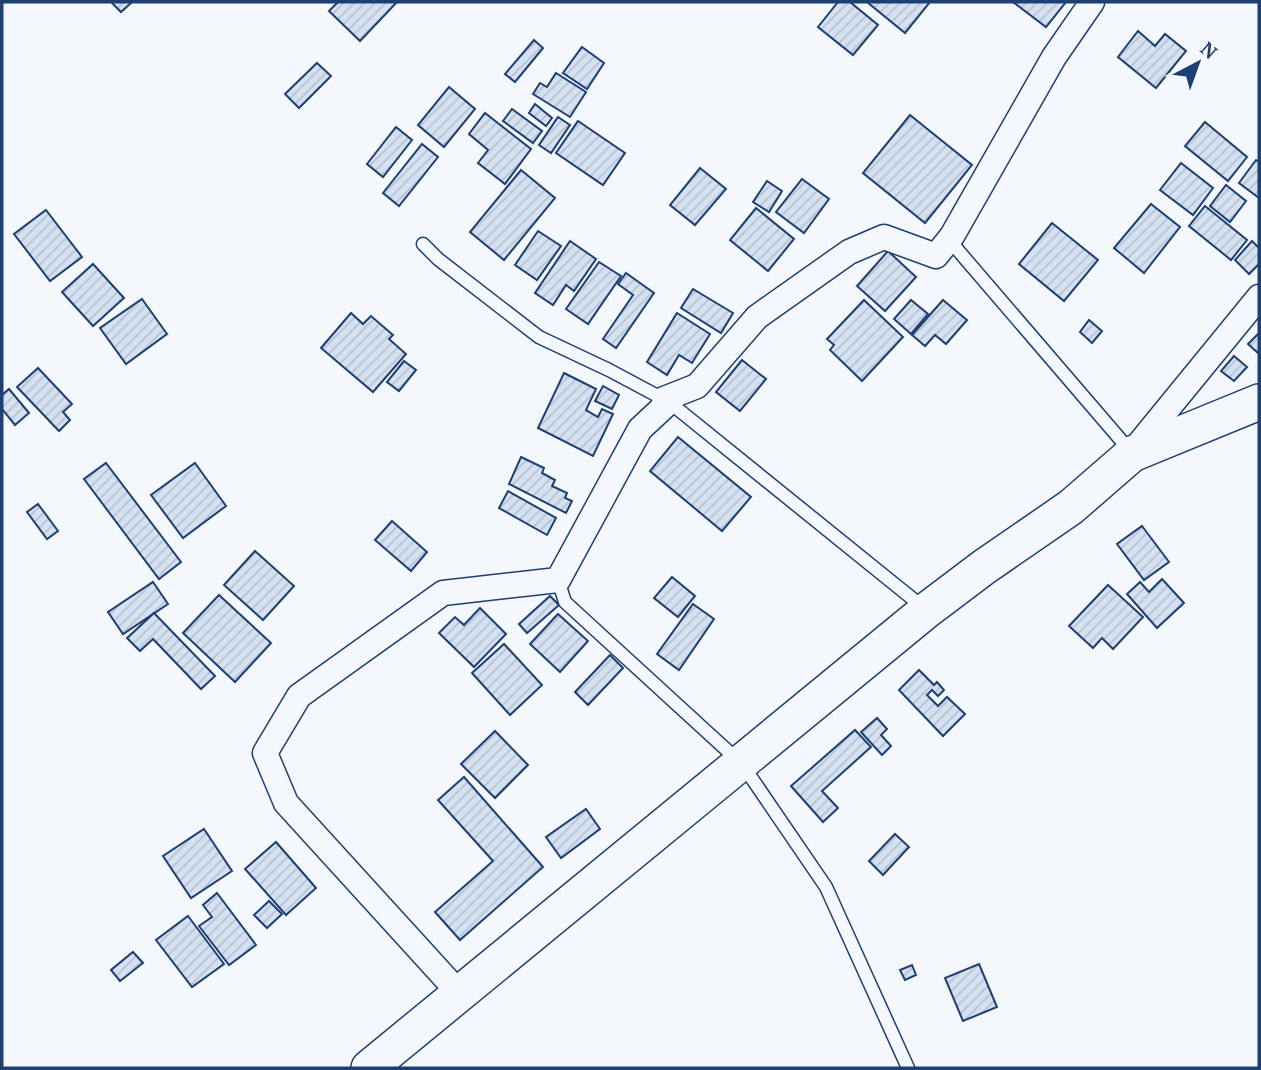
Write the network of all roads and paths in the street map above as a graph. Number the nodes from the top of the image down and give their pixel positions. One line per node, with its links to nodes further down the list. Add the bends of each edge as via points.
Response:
1 (1092, 2): 2 (street, via 1054,57)
2 (953, 236): 5 (street, via 936,256 884,237 849,251 757,317 697,386); 7 (lane, via 956,248)
3 (423, 244): 5 (lane, via 539,337)
4 (1259, 298): 7 (street)
5 (667, 401): 8 (street, via 640,429); 9 (lane)
6 (1259, 402): 7 (main road)
7 (1132, 454): 9 (main road, via 1071,507)
8 (558, 580): 10 (lane, via 565,602); 11 (street, via 443,593 299,696 265,753 286,803)
9 (927, 610): 10 (main road)
10 (742, 764): 11 (main road); 13 (lane, via 826,887)
11 (460, 994): 12 (main road)
12 (369, 1068)
13 (908, 1068)

